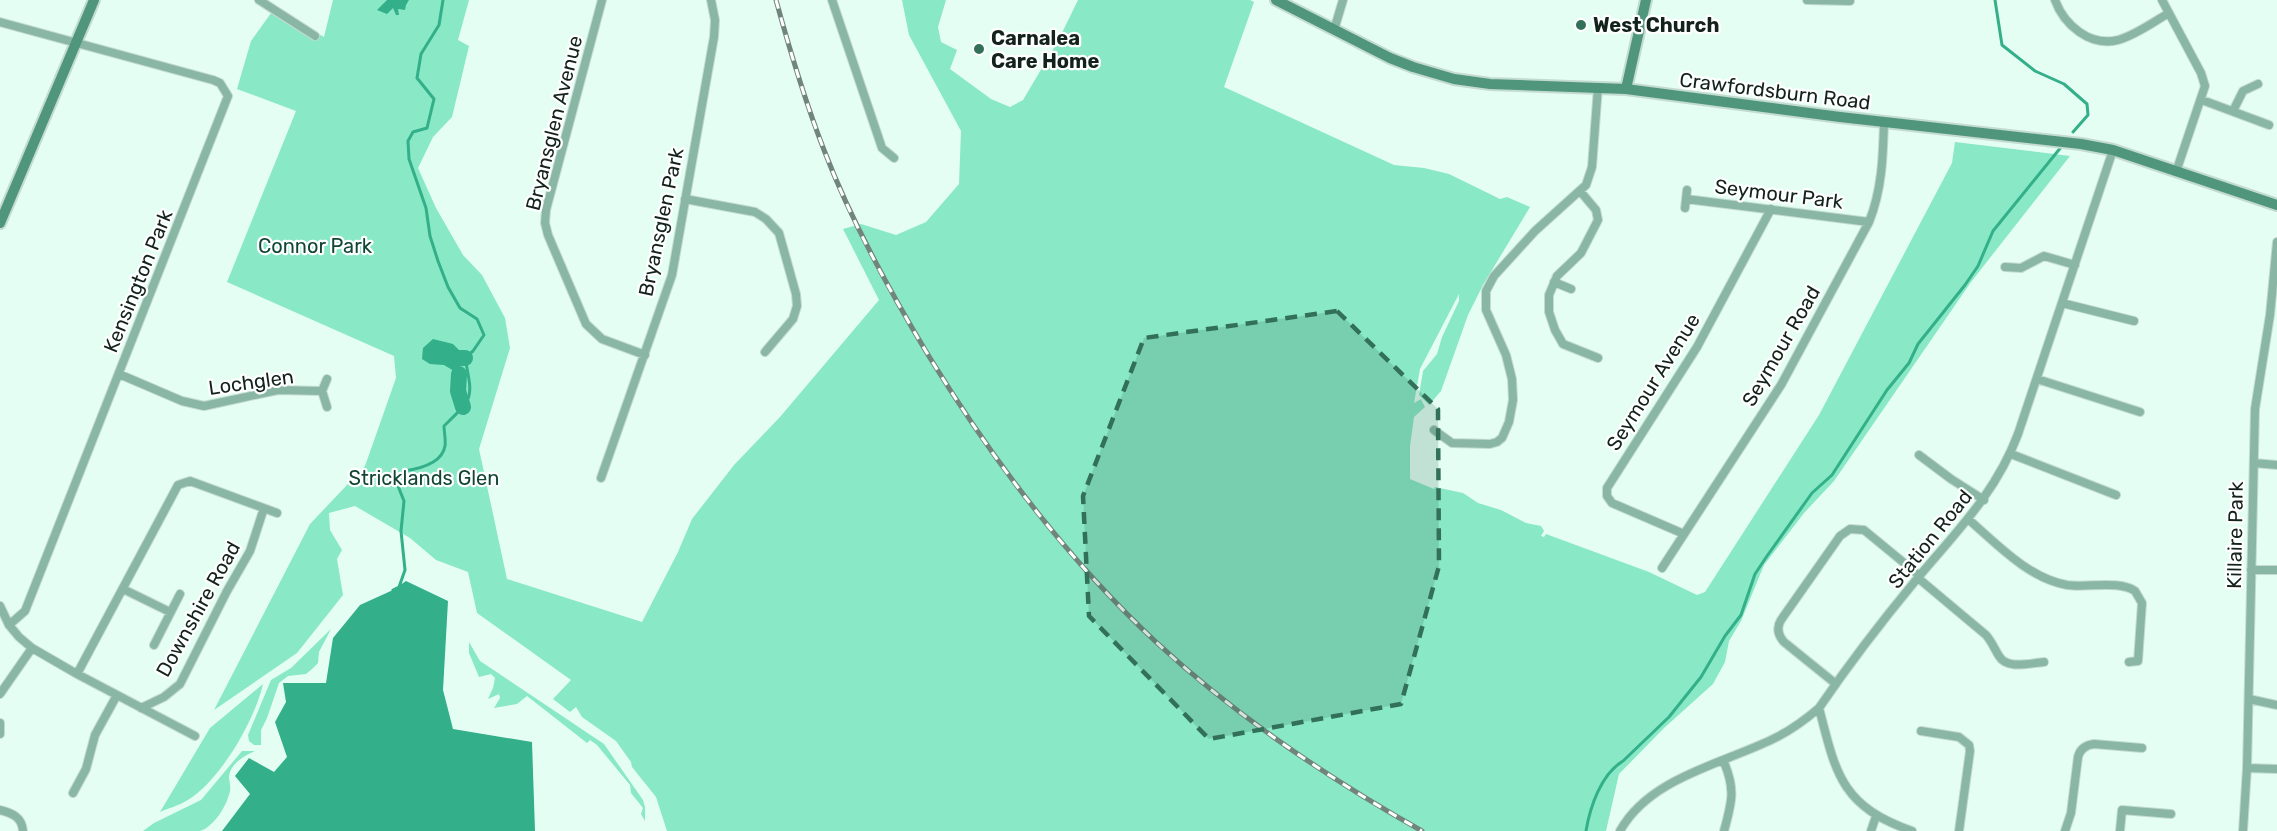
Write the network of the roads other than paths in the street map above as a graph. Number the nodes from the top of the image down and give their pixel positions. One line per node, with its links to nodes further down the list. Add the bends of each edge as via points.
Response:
1 (94, 0): 17 (main road)
2 (259, 0): 16 (street)
3 (602, 0): 45 (street, Bryansglen Avenue, via 545,223 586,324 602,339)
4 (711, 0): 30 (street, Bryansglen Park, via 714,37)
5 (832, 0): 26 (street, via 882,148)
6 (1276, 0): 15 (main road, Crawfordsburn Road)
7 (1343, 0): 15 (street)
8 (1646, 0): 20 (main road)
9 (1807, 0): 12 (street)
10 (2055, 0): 13 (street, via 2075,29 2106,41 2122,39)
11 (2162, 0): 13 (street)
12 (1850, 1)
13 (2169, 13): 21 (street, via 2200,73 2205,87)
14 (0, 22): 17 (street)
15 (1334, 30): 19 (main road, Crawfordsburn Road, via 1413,68 1454,79)
16 (315, 36)
17 (75, 43): 36 (main road); 47 (street, Kensington Park, via 213,80 220,83 228,96)
18 (2258, 84): 22 (street, via 2243,91)
19 (1598, 87): 20 (main road, Crawfordsburn Road); 29 (street, via 1592,167)
20 (1626, 89): 23 (main road, Crawfordsburn Road)
21 (2202, 100): 22 (street); 27 (street)
22 (2233, 111): 24 (street)
23 (1884, 122): 25 (main road, Crawfordsburn Road); 35 (street, Seymour Road, via 1881,177)
24 (2269, 125)
25 (2113, 150): 27 (main road, Crawfordsburn Road); 38 (street, Station Road)
26 (894, 158)
27 (2176, 172): 32 (main road, Crawfordsburn Road)
28 (1687, 190): 31 (street, Seymour Park)
29 (1580, 191): 40 (street, via 1596,210 1598,220 1581,253 1560,270); 53 (street, via 1535,231 1494,276 1486,291 1486,310 1506,355 1514,388 1509,422 1502,438 1490,444 1452,443)
30 (685, 199): 44 (street, via 755,212 779,233 797,306 794,319); 45 (street, Bryansglen Park, via 672,275)
31 (1686, 199): 33 (street, Seymour Park); 34 (street, Seymour Park)
32 (2277, 205)
33 (1685, 208)
34 (1771, 210): 35 (street, Seymour Park); 64 (street, Seymour Avenue, via 1697,347 1607,488 1612,503)
35 (1869, 222): 64 (street, Seymour Road, via 1781,385)
36 (0, 223)
37 (2277, 242): 56 (street, Killaire Park, via 2257,390)
38 (2075, 265): 39 (street, via 2044,256 2021,268); 42 (street, Station Road)
39 (2005, 267)
40 (1554, 282): 41 (street); 46 (street, via 1548,307 1555,330 1566,346)
41 (1571, 289)
42 (2062, 303): 43 (street); 49 (street, Station Road)
43 (2134, 321)
44 (765, 352)
45 (645, 355): 58 (street, Bryansglen Park)
46 (1598, 358)
47 (119, 374): 50 (street, Lochglen, via 182,401 204,406 270,391); 73 (street, Kensington Park, via 25,610)
48 (327, 379): 50 (street, Lochglen)
49 (2037, 379): 52 (street); 54 (street, Station Road)
50 (322, 391): 51 (street, Lochglen)
51 (327, 407)
52 (2140, 412)
53 (1434, 430)
54 (2011, 454): 59 (street); 60 (street, Station Road)
55 (1919, 455): 60 (street)
56 (2254, 463): 57 (street); 66 (street, Killaire Park)
57 (2277, 465)
58 (602, 478)
59 (2116, 495)
60 (1984, 500): 63 (street, Station Road)
61 (264, 508): 62 (street); 69 (street, via 190,481 182,482 173,492); 84 (street, Downshire Road, via 250,551 180,684)
62 (277, 513)
63 (1968, 519): 68 (street, Station Road); 77 (street, via 2048,580 2067,585 2123,586 2135,591 2142,603 2138,661)
64 (1684, 534): 65 (street, Seymour Road)
65 (1662, 568)
66 (2252, 570): 67 (street); 82 (street, Killaire Park)
67 (2277, 570)
68 (1919, 577): 76 (street, via 1986,635 2005,662); 79 (street, Station Road); 79 (street, via 1864,530 1850,529 1840,536 1778,627 1784,642)
69 (123, 589): 72 (street); 78 (street)
70 (180, 594): 72 (street)
71 (0, 606): 73 (street)
72 (170, 612): 74 (street)
73 (9, 625): 75 (street)
74 (154, 645)
75 (32, 648): 78 (street); 80 (street)
76 (2044, 662)
77 (2129, 662)
78 (77, 674): 81 (street)
79 (1836, 684): 85 (street, Station Road)
80 (0, 694)
81 (117, 695): 84 (street); 94 (street, via 95,735 86,769)
82 (2249, 699): 83 (street); 92 (street, Killaire Park)
83 (2277, 705)
84 (141, 708): 89 (street)
85 (1819, 708): 91 (street, Station Road, via 1774,738); 97 (street, via 1840,778)
86 (0, 723): 88 (street)
87 (1921, 731): 103 (street, via 1959,737 1969,745)
88 (0, 734)
89 (195, 736)
90 (2142, 748): 104 (street, via 2094,744 2081,750)
91 (1723, 760): 99 (street, Station Road, via 1649,798); 100 (street, via 1733,794)
92 (2247, 768): 93 (street); 106 (street, Killaire Park)
93 (2277, 769)
94 (73, 793)
95 (0, 810): 98 (street, via 17,817)
96 (2172, 814): 105 (street, via 2122,810)
97 (1876, 816): 101 (street); 102 (street)
98 (22, 831)
99 (1620, 831)
100 (1724, 831)
101 (1871, 831)
102 (1912, 831)
103 (1959, 831)
104 (2066, 831)
105 (2120, 831)
106 (2243, 831)

